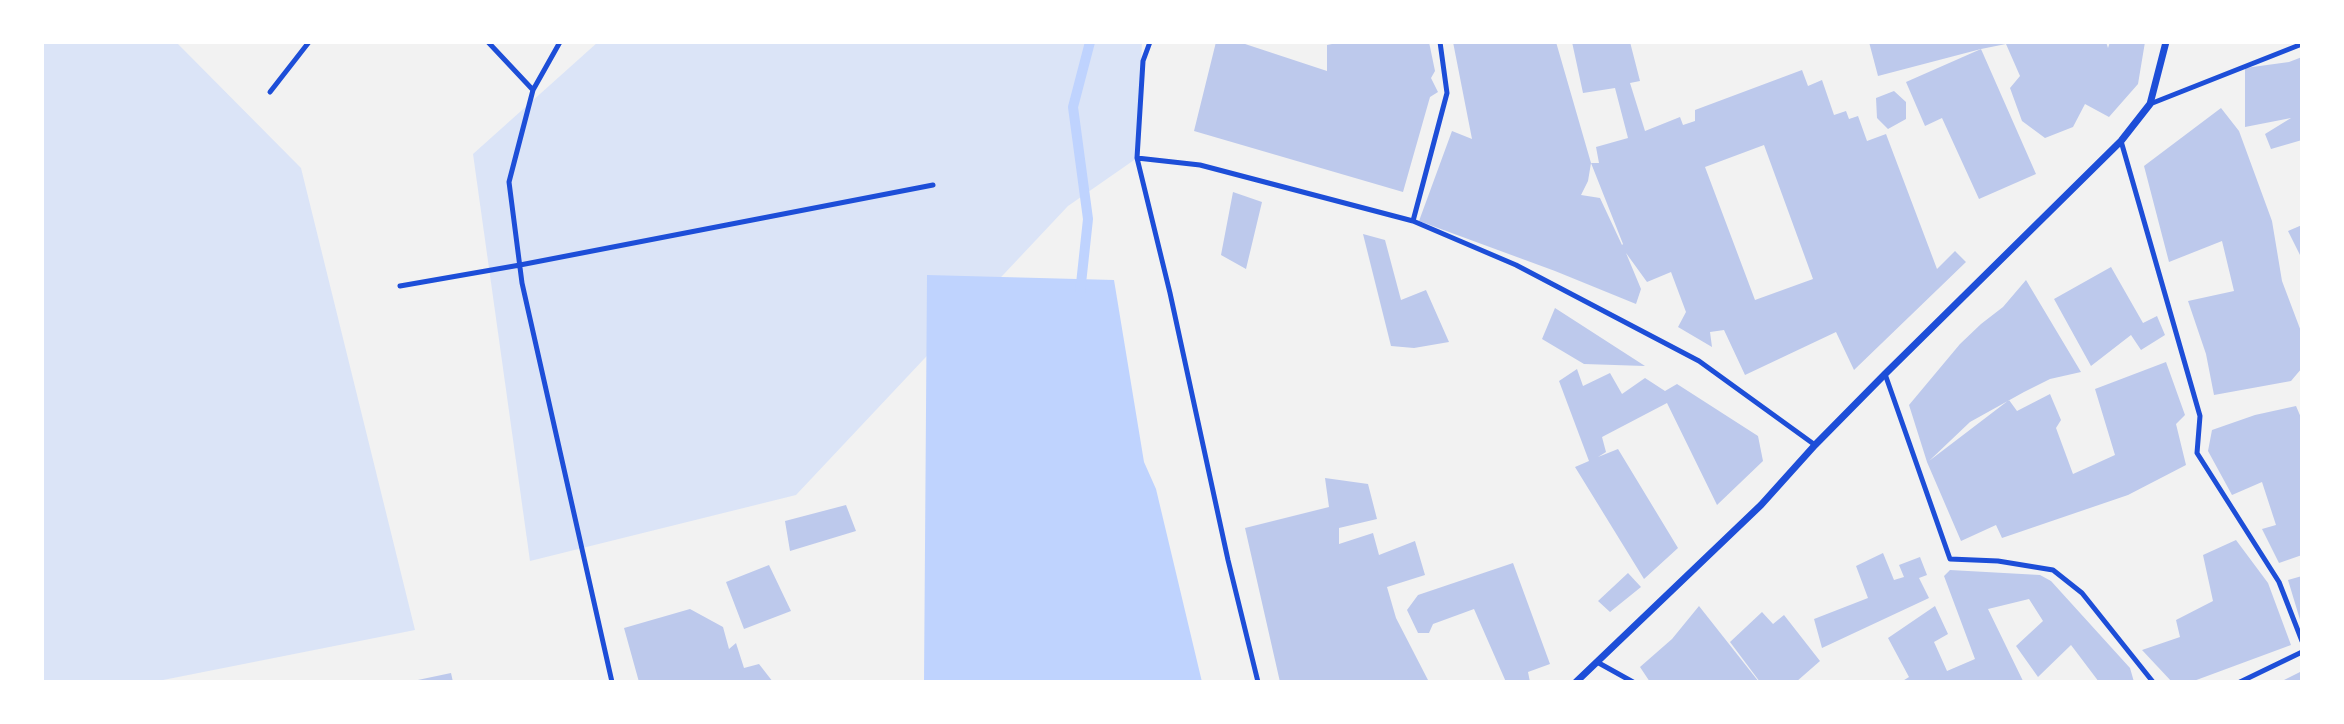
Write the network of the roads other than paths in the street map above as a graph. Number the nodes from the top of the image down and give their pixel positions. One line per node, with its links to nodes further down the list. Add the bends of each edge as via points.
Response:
1 (309, 42): 9 (lane)
2 (488, 42): 8 (lane)
3 (560, 42): 8 (lane)
4 (1150, 42): 12 (lane, via 1143,61)
5 (1440, 42): 14 (lane, via 1447,93)
6 (2166, 42): 10 (street)
7 (2302, 44): 10 (lane)
8 (533, 90): 15 (lane, via 509,182)
9 (270, 93)
10 (2150, 104): 11 (street)
11 (2121, 141): 17 (street); 19 (lane, via 2200,416 2197,453 2279,582)
12 (1137, 158): 14 (lane, via 1200,165); 23 (lane)
13 (933, 185): 15 (lane)
14 (1413, 221): 18 (lane, via 1516,265 1699,362)
15 (520, 265): 16 (lane); 22 (lane)
16 (400, 286)
17 (1885, 374): 18 (street); 26 (lane, via 1950,559 2053,570 2082,593)
18 (1815, 446): 21 (street, via 1761,505)
19 (2302, 641)
20 (2302, 652): 27 (lane)
21 (1597, 662): 24 (street); 25 (lane)
22 (612, 682)
23 (1258, 682)
24 (1576, 682)
25 (1633, 682)
26 (2153, 682)
27 (2240, 682)

